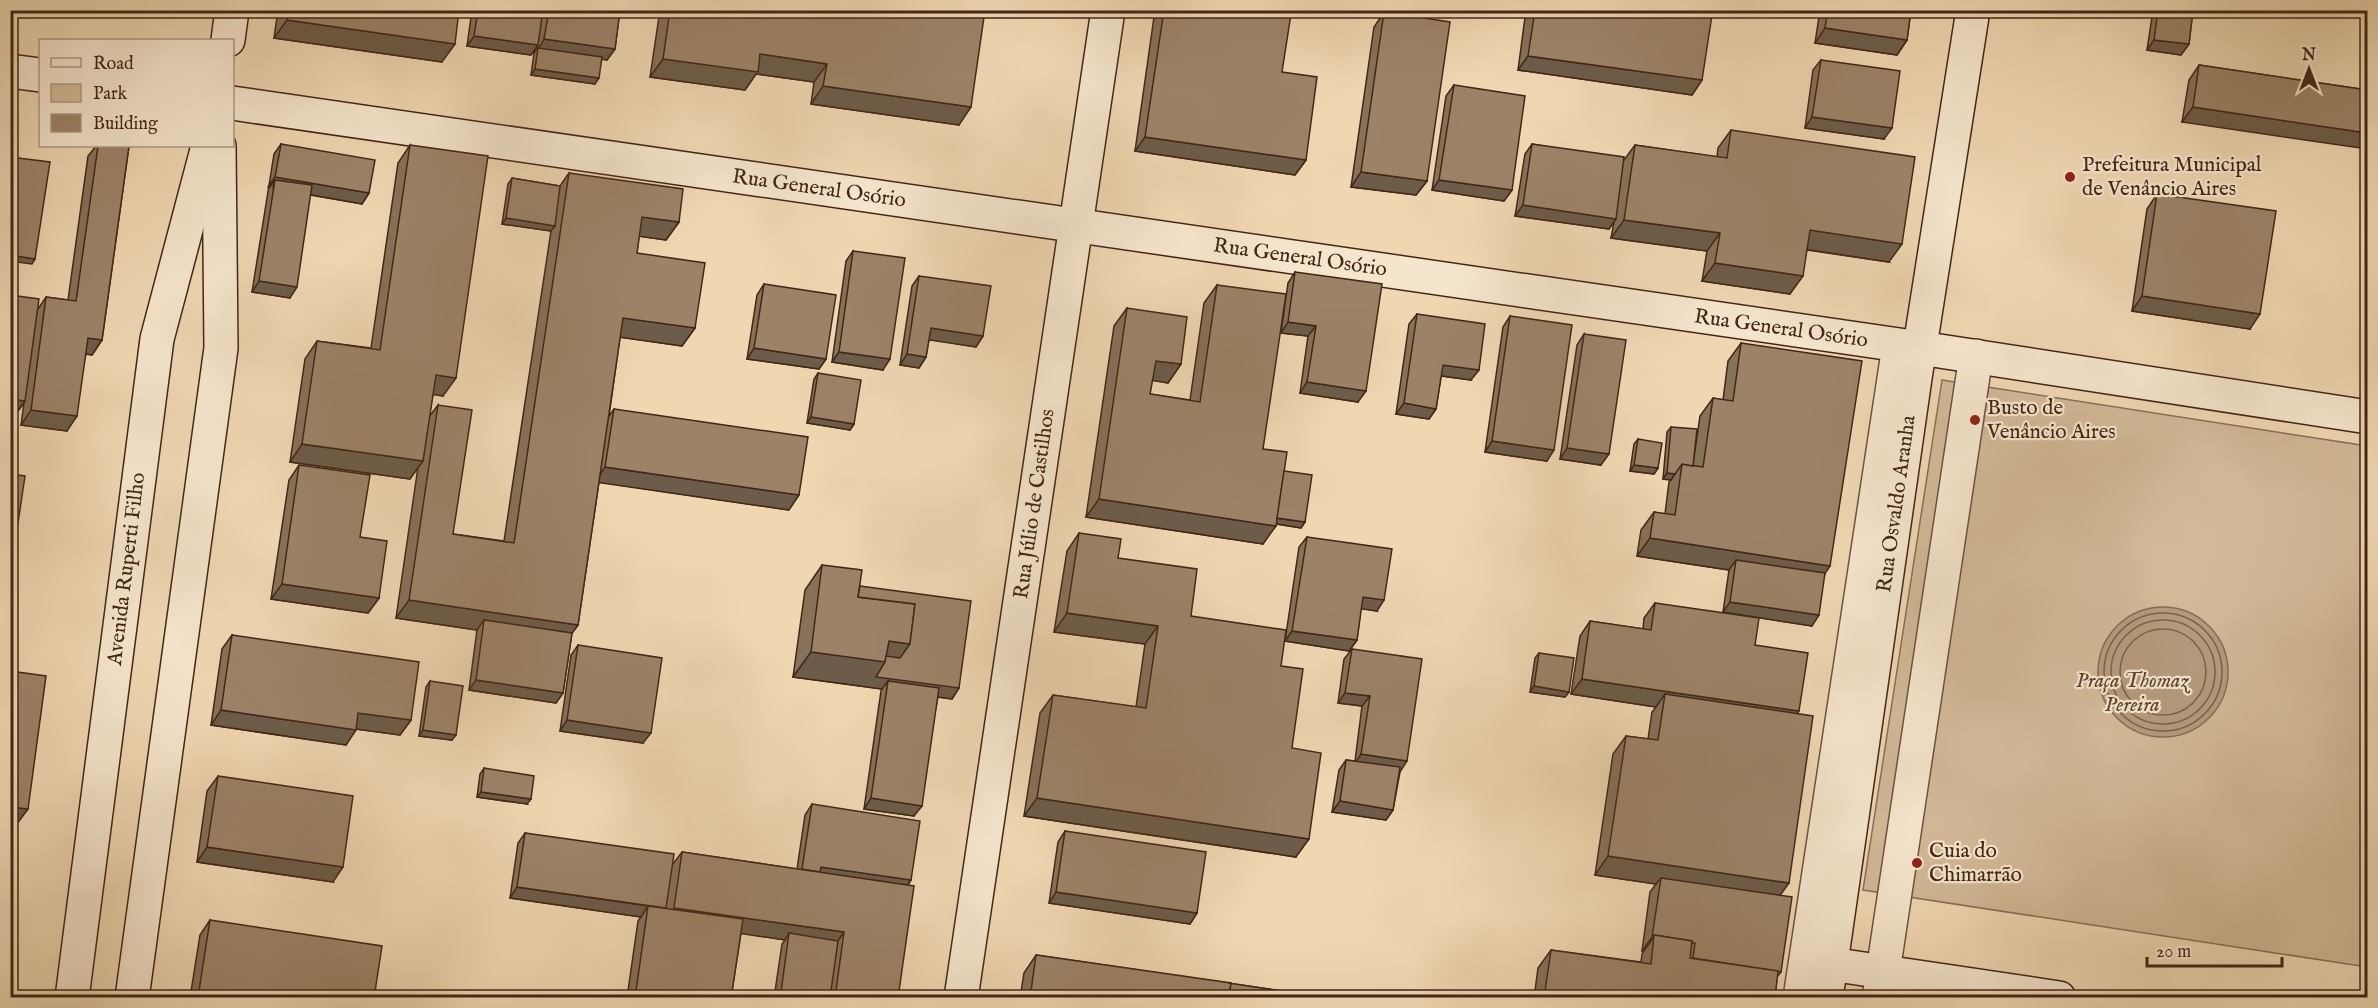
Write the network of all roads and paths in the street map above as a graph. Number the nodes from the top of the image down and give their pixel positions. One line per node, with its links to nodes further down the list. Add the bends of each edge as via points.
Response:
1 (232, 10): 4 (main road)
2 (1108, 10): 10 (main road, Rua Júlio de Castilhos)
3 (1973, 10): 11 (main road, Rua Osvaldo Aranha)
4 (228, 39)
5 (10, 71): 6 (main road)
6 (39, 75)
7 (234, 104): 10 (main road, Rua General Osório)
8 (208, 147): 16 (main road, Avenida Ruperti Filho, via 157,339)
9 (219, 147): 17 (main road, via 220,348)
10 (1076, 226): 11 (main road, Rua General Osório); 18 (main road, Rua Júlio de Castilhos)
11 (1910, 347): 12 (main road, Rua General Osório); 14 (main road, Rua Osvaldo Aranha); 19 (main road)
12 (1976, 356): 13 (main road, Rua General Osório); 15 (main road)
13 (2367, 417)
14 (1830, 964): 15 (main road); 20 (main road, Rua Osvaldo Aranha)
15 (1881, 984): 21 (main road)
16 (72, 998)
17 (132, 998)
18 (961, 998)
19 (1800, 998)
20 (1826, 998)
21 (2059, 998)

